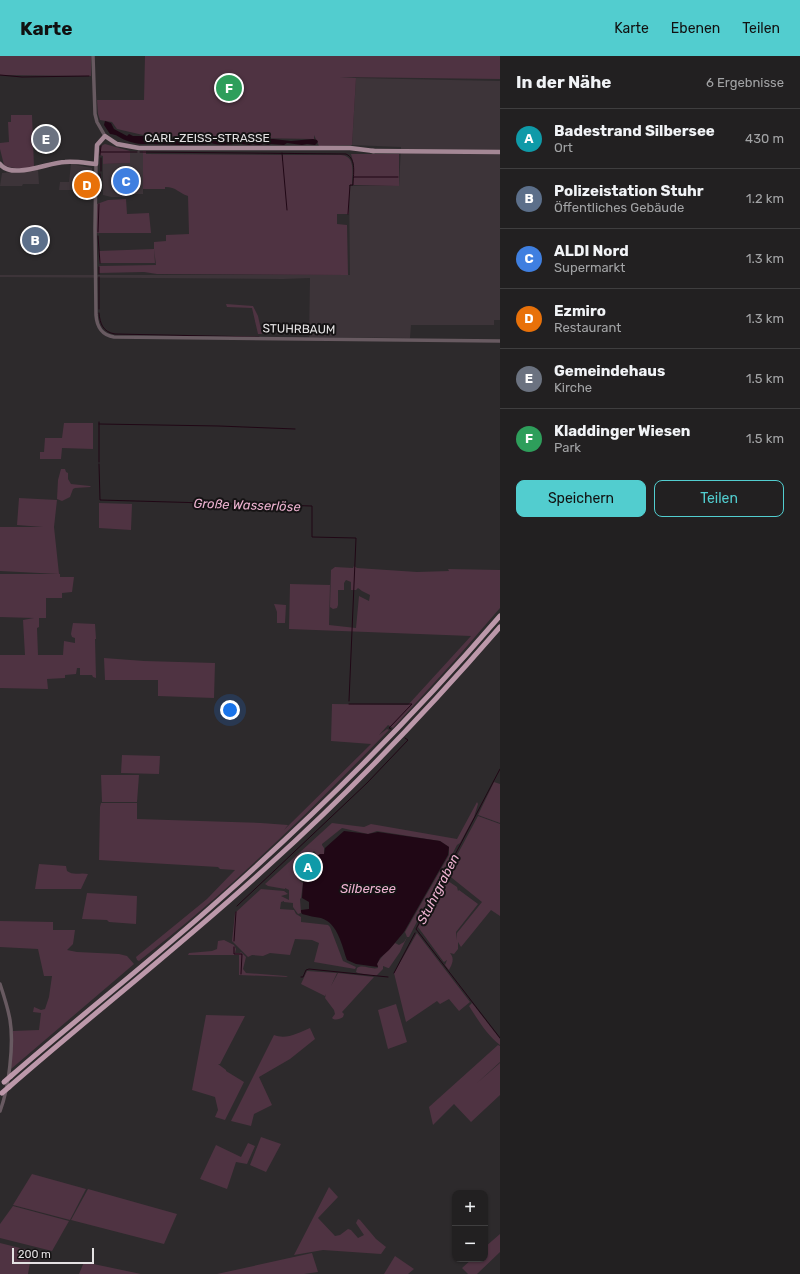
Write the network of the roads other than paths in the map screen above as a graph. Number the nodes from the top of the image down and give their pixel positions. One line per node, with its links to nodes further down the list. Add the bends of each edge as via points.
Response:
1 (93, 56): 2 (street, via 95,114)
2 (105, 136): 3 (main road, CARL-ZEISS-STRASSE, via 117,144 139,148 357,148 374,151); 4 (main road, via 97,145)
3 (500, 152)
4 (96, 164): 5 (main road, via 64,162 30,170 5,169); 6 (street, STUHRBAUM, via 96,315 100,330 107,336)
5 (0, 166)
6 (500, 341)
7 (500, 616): 10 (highway, bridge, via 436,689 287,839 201,916)
8 (500, 627): 11 (highway, bridge, via 396,741 274,860 177,946)
9 (0, 984): 12 (street, via 10,1020 11,1044 5,1097)
10 (2, 1084)
11 (1, 1094)
12 (0, 1111)

